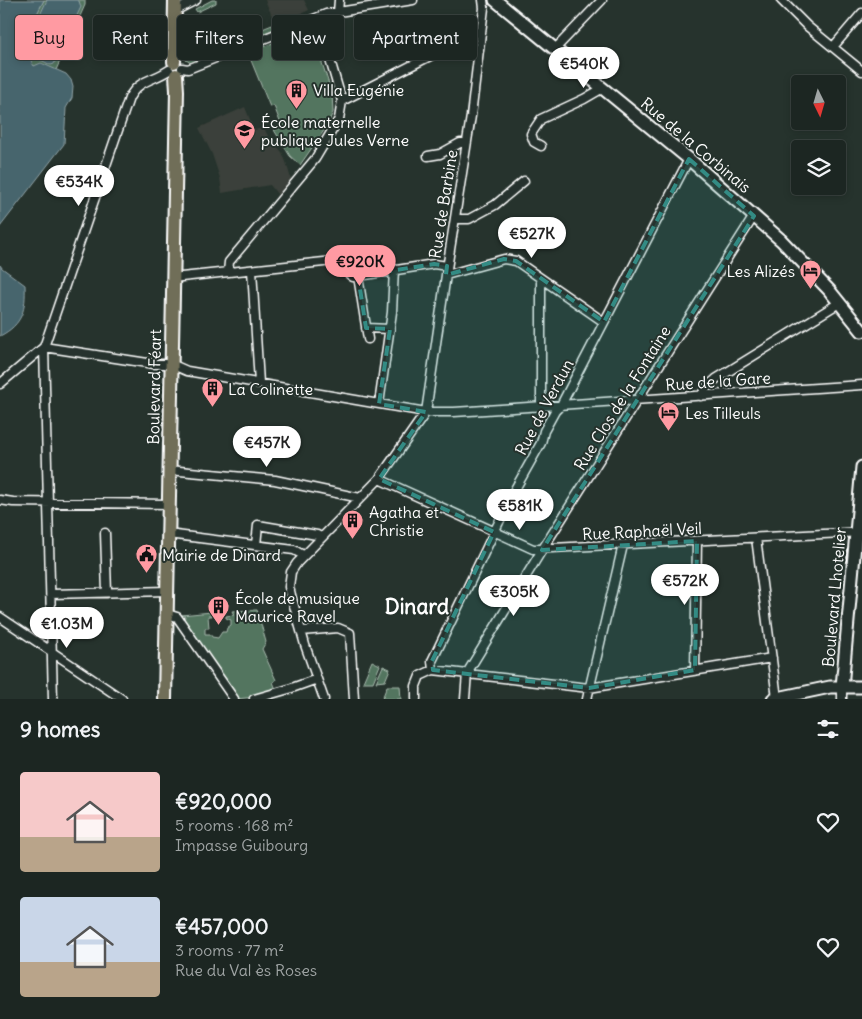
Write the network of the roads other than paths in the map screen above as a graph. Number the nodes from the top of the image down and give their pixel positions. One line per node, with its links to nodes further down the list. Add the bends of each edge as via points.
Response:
1 (196, 0): 8 (street)
2 (339, 0): 9 (street)
3 (413, 0): 9 (street)
4 (483, 0): 12 (street, Rue de Barbine)
5 (495, 0): 14 (street, Rue de la Corbinais)
6 (602, 0): 14 (street)
7 (781, 0): 13 (street)
8 (175, 5): 15 (main road, Boulevard Féart)
9 (338, 12): 11 (street)
10 (862, 13): 13 (street)
11 (326, 14): 15 (street, via 188,69); 18 (street, via 328,53)
12 (481, 30): 18 (street); 19 (street, Rue de Barbine)
13 (833, 46): 16 (street)
14 (554, 49): 17 (street, Rue de la Corbinais)
15 (175, 66): 32 (main road, Boulevard Féart, via 178,91); 40 (street, via 161,76 141,83 129,98)
16 (862, 71)
17 (602, 88): 20 (street, via 541,119 531,134 534,142); 22 (street, Rue de la Corbinais)
18 (342, 101): 29 (street, via 339,119 314,159 229,262)
19 (466, 143): 21 (street); 25 (street, Rue de Barbine)
20 (541, 146)
21 (428, 156)
22 (689, 159): 24 (street, Rue de la Corbinais); 35 (street, Rue de Verdun)
23 (524, 181): 25 (street, via 469,219)
24 (754, 216): 34 (street, Rue de la Corbinais, via 781,240); 46 (street, Rue Clos de la Fontaine)
25 (455, 219): 26 (street, Rue de Barbine)
26 (447, 266): 27 (street, via 434,264); 31 (street, Rue de Barbine)
27 (394, 269): 30 (street); 37 (street)
28 (252, 270): 29 (street); 30 (street, via 346,260 349,274); 42 (street)
29 (228, 272): 32 (street)
30 (358, 276): 36 (street)
31 (446, 276): 33 (street, via 504,259 516,261); 50 (street, Rue de Barbine)
32 (172, 278): 41 (main road, Boulevard Féart)
33 (541, 279): 35 (street); 49 (street)
34 (838, 302): 38 (street, Rue de la Corbinais); 45 (street, via 716,379)
35 (604, 322): 48 (street, Rue de Verdun)
36 (366, 328): 37 (street); 39 (street)
37 (390, 329): 47 (street)
38 (862, 331)
39 (368, 339)
40 (44, 347): 41 (street, Rue de la Gare); 43 (street); 56 (street)
41 (171, 364): 42 (street, Rue de la Gare, via 188,371); 52 (main road, Boulevard Féart)
42 (259, 383): 47 (street, Rue de la Gare)
43 (0, 384)
44 (862, 385): 45 (street, Rue de la Gare)
45 (701, 396): 46 (street, Rue de la Gare)
46 (637, 400): 48 (street, Rue de la Gare); 67 (street, Rue Clos de la Fontaine)
47 (379, 404): 50 (street, Rue de la Gare)
48 (561, 405): 49 (street, Rue de la Gare); 58 (street, Rue de Verdun, via 544,431 541,443)
49 (541, 407): 50 (street, Rue de la Gare)
50 (426, 412): 53 (street)
51 (862, 467): 60 (street, Boulevard Lhotelier)
52 (169, 470): 54 (street, via 275,480); 57 (main road, Boulevard Féart)
53 (379, 479): 54 (street); 58 (street, Rue Raphaël Veil)
54 (360, 498): 62 (street)
55 (0, 500): 56 (street)
56 (48, 503): 57 (street); 71 (street)
57 (168, 504): 61 (main road, Boulevard Féart)
58 (494, 532): 67 (street, Rue Raphaël Veil); 77 (street, Rue de Verdun, via 432,661)
59 (105, 533): 70 (street)
60 (859, 533): 63 (street, Rue Raphaël Veil); 83 (street, Boulevard Lhotelier)
61 (168, 534): 65 (street); 69 (main road, Boulevard Féart)
62 (321, 538): 65 (street, via 258,525); 68 (street)
63 (756, 538): 64 (street, Rue Raphaël Veil); 76 (street)
64 (696, 541): 66 (street, Rue Raphaël Veil); 78 (street)
65 (256, 545): 68 (street, via 294,550)
66 (623, 545): 67 (street, Rue Raphaël Veil); 82 (street)
67 (542, 550): 79 (street, Rue Clos de la Fontaine)
68 (304, 555): 74 (street, via 293,568 290,580)
69 (167, 592): 70 (street); 72 (main road, Boulevard Féart)
70 (107, 593): 71 (street)
71 (51, 594): 75 (street)
72 (167, 614): 87 (main road, Boulevard Féart); 88 (street, via 177,616)
73 (0, 617): 75 (street)
74 (301, 631): 80 (street); 91 (street, via 338,628 350,633)
75 (52, 653): 85 (street); 86 (street)
76 (772, 658): 78 (street); 84 (street)
77 (433, 670): 79 (street); 92 (street, via 420,676)
78 (695, 670): 82 (street)
79 (467, 673): 82 (street); 93 (street)
80 (318, 679): 89 (street); 90 (street)
81 (862, 687): 83 (street)
82 (589, 688): 94 (street)
83 (842, 693): 84 (street, via 830,687)
84 (775, 698)
85 (53, 699)
86 (122, 699)
87 (164, 699)
88 (234, 699)
89 (254, 699)
90 (324, 699)
91 (354, 699)
92 (416, 699)
93 (465, 699)
94 (587, 699)

